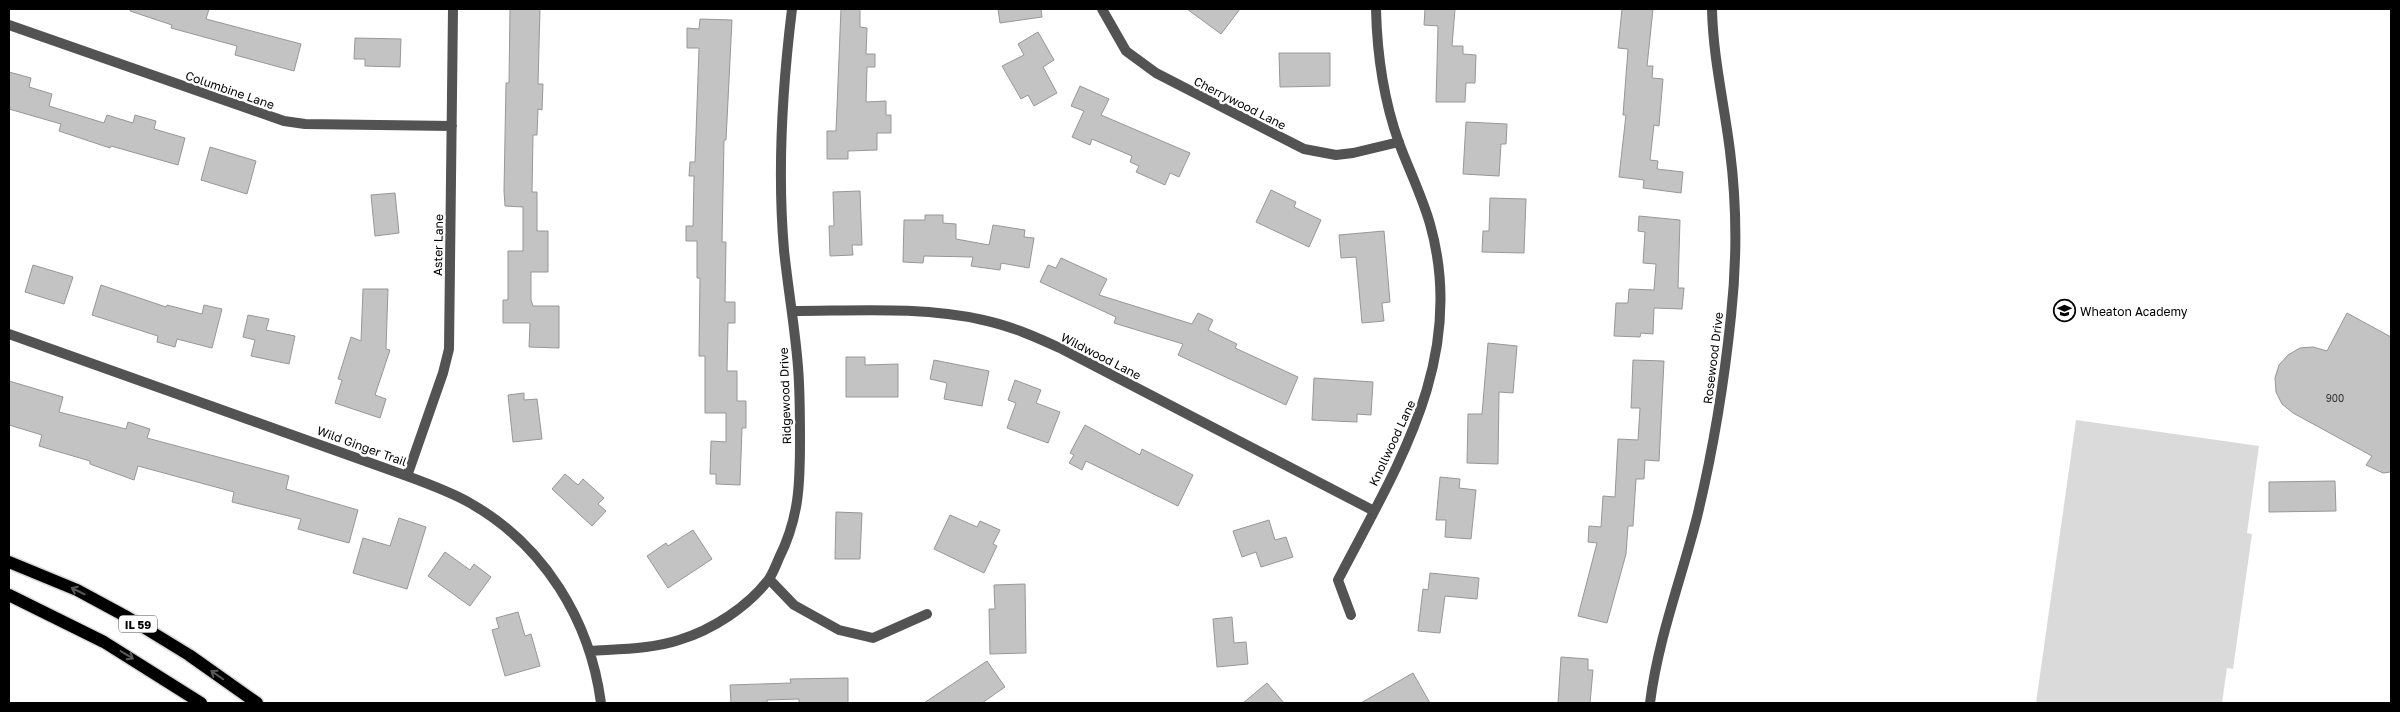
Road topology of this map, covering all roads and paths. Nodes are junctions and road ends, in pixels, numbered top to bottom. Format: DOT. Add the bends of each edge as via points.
graph roads {
  1 [pos="453,9"];
  2 [pos="792,9"];
  3 [pos="1102,9"];
  4 [pos="1376,9"];
  5 [pos="1712,9"];
  6 [pos="9,25"];
  7 [pos="452,126"];
  8 [pos="1399,142"];
  9 [pos="792,311"];
  10 [pos="9,334"];
  11 [pos="407,476"];
  12 [pos="1374,511"];
  13 [pos="9,562"];
  14 [pos="769,579"];
  15 [pos="9,595"];
  16 [pos="927,614"];
  17 [pos="1351,615"];
  18 [pos="590,651"];
  19 [pos="200,703"];
  20 [pos="257,703"];
  21 [pos="601,703"];
  22 [pos="1650,703"];
  1 -- 7 [label="street, Aster Lane"];
  2 -- 9 [label="street, Ridgewood Drive" via="783,79 779,167 784,253"];
  3 -- 8 [label="street, Cherrywood Lane" via="1126,50 1156,73 1304,150 1336,155"];
  4 -- 8 [label="street, Knollwood Lane" via="1380,61"];
  5 -- 22 [label="street, Rosewood Drive" via="1736,228 1732,314 1712,450 1659,649"];
  6 -- 7 [label="street, Columbine Lane" via="284,121"];
  7 -- 11 [label="street, Aster Lane" via="449,349 444,373"];
  8 -- 12 [label="street, Knollwood Lane" via="1431,226 1438,269 1438,342 1419,420"];
  9 -- 12 [label="street, Wildwood Lane" via="943,314 1017,330 1062,349"];
  9 -- 14 [label="street, Ridgewood Drive" via="800,408 799,497 789,538"];
  10 -- 11 [label="street, Wild Ginger Trail"];
  11 -- 18 [label="street, Wild Ginger Trail" via="471,503 526,544 570,604"];
  12 -- 17 [label="street, Knollwood Lane" via="1338,580"];
  20 -- 13 [label="main road, IL 59, one-way" via="127,617 77,590"];
  14 -- 16 [label="street" via="794,604 839,630 874,638"];
  14 -- 18 [label="street, Ridgewood Drive" via="747,601 696,634 657,645"];
  15 -- 19 [label="main road, IL 59, one-way" via="104,642"];
  18 -- 21 [label="street, Wild Ginger Trail"];
}
